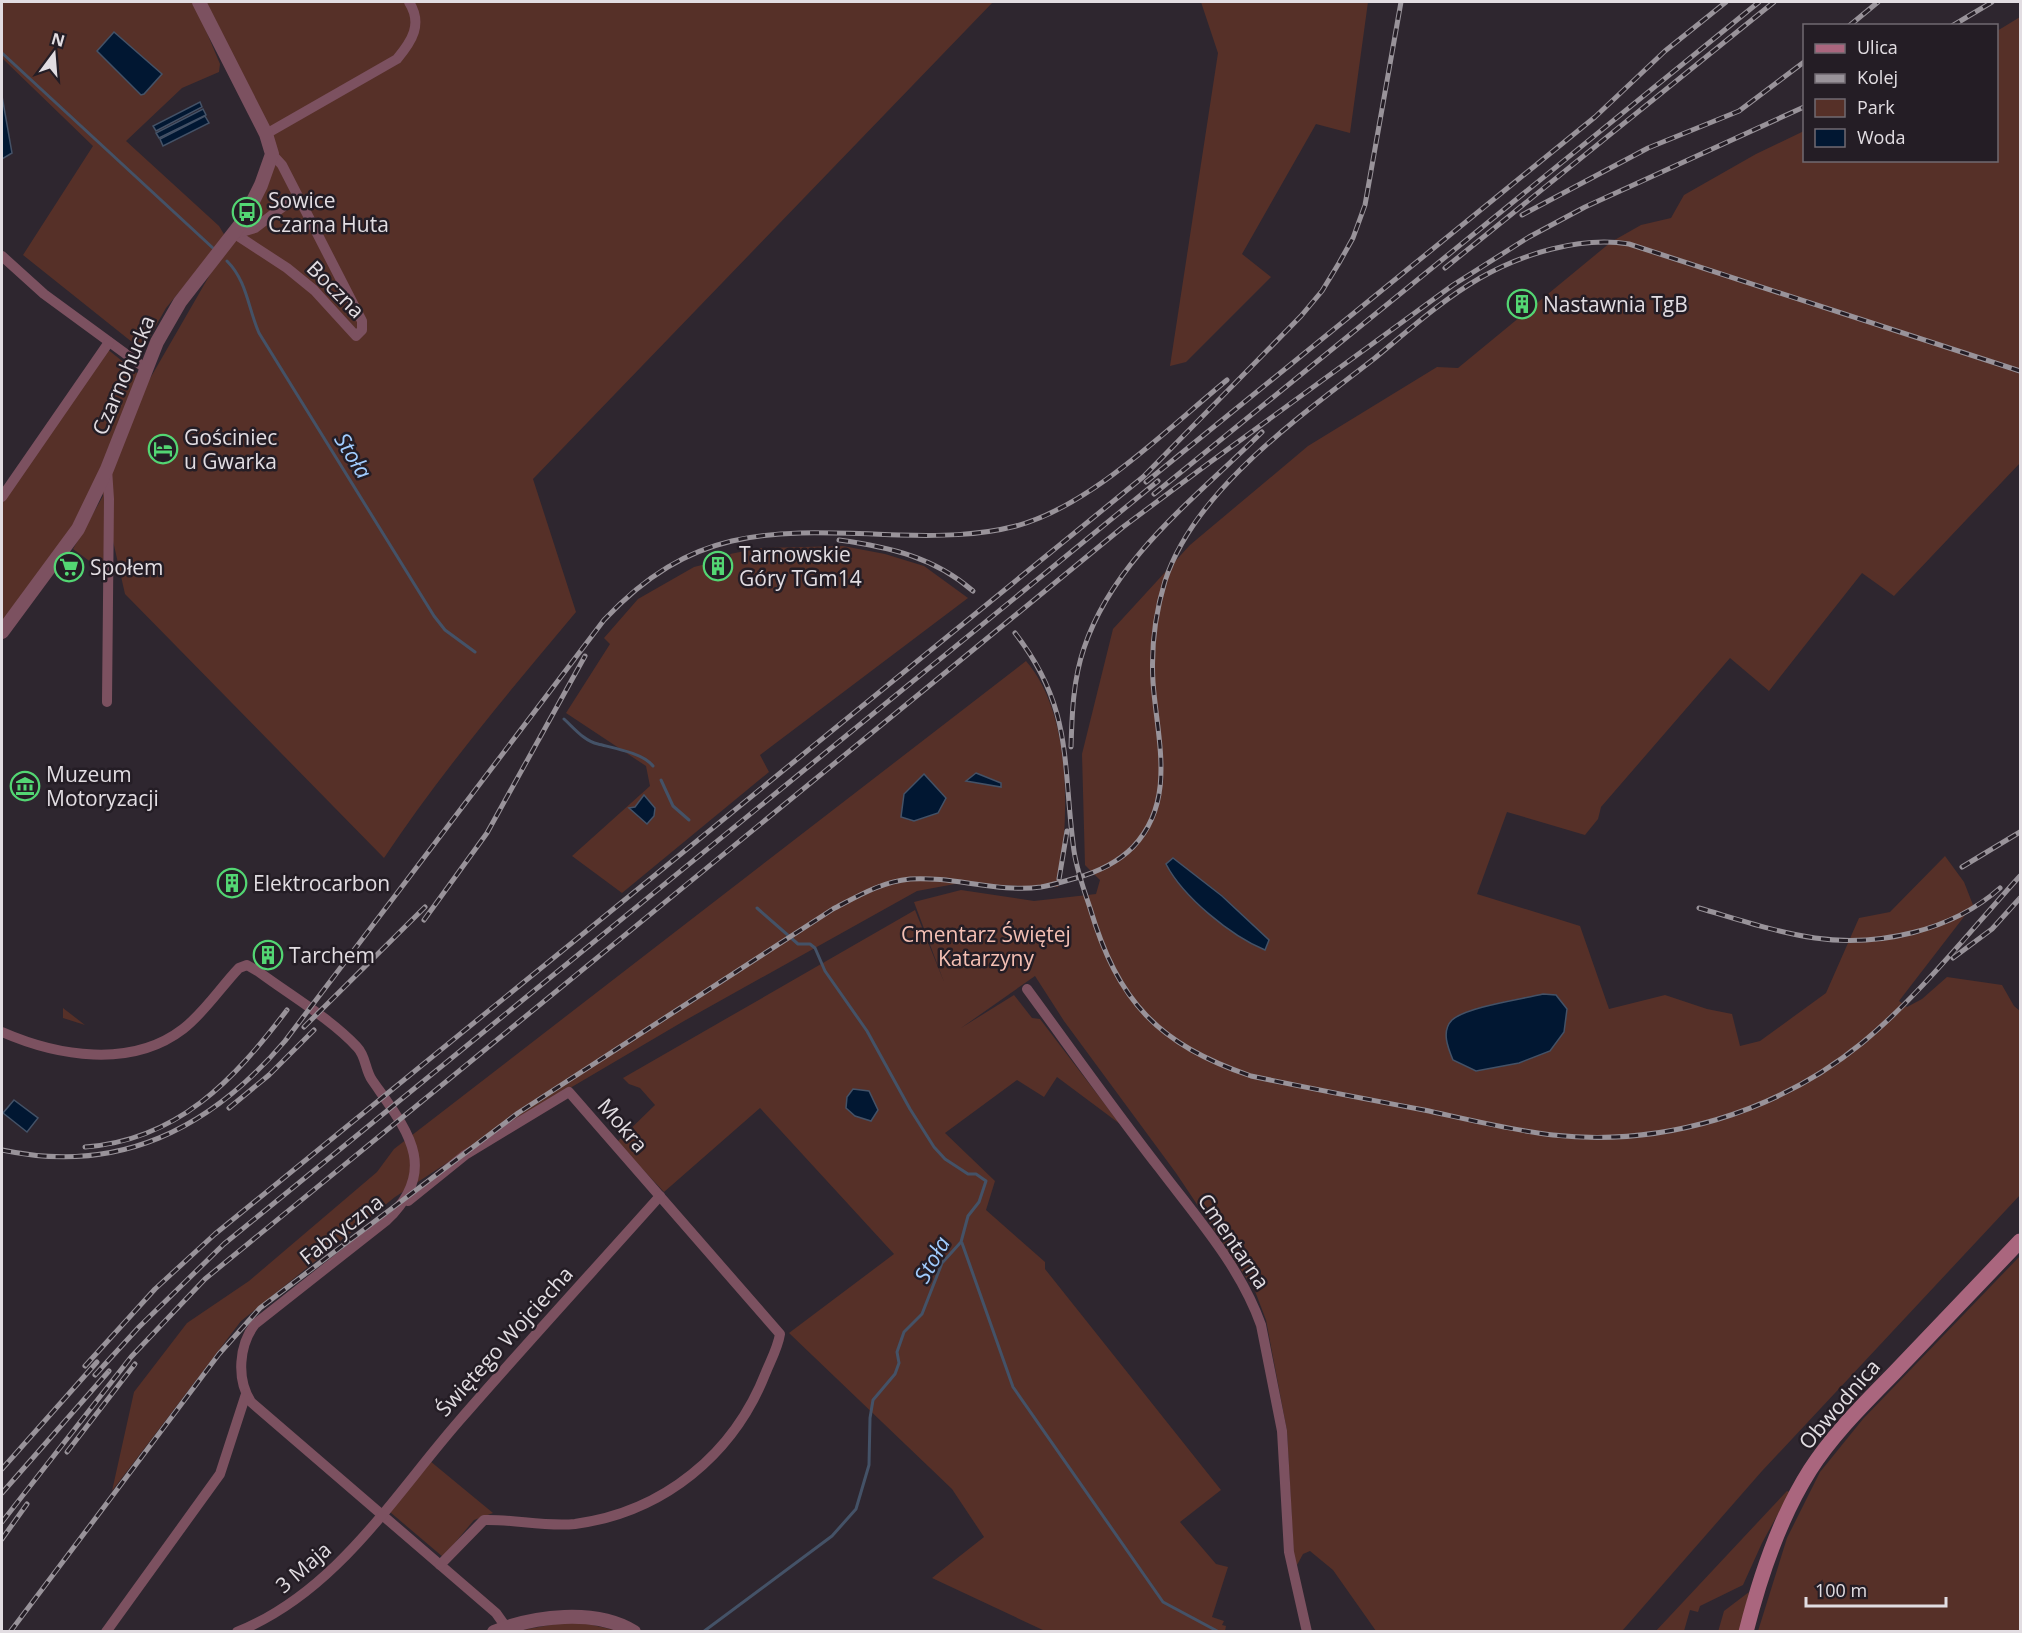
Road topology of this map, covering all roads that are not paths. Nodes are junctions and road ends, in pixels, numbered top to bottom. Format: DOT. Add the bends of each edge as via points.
graph roads {
  1 [pos="199,2"];
  2 [pos="409,2"];
  3 [pos="267,134"];
  4 [pos="272,153"];
  5 [pos="297,196"];
  6 [pos="235,234"];
  7 [pos="2,256"];
  8 [pos="109,342"];
  9 [pos="145,368"];
  10 [pos="107,469"];
  11 [pos="2,497"];
  12 [pos="2,632"];
  13 [pos="107,702"];
  14 [pos="1028,989"];
  15 [pos="2,1032"];
  16 [pos="660,1196"];
  17 [pos="403,1204"];
  18 [pos="2020,1241"];
  19 [pos="246,1394"];
  20 [pos="381,1515"];
  21 [pos="440,1565"];
  22 [pos="500,1629"];
  23 [pos="106,1632"];
  24 [pos="237,1632"];
  25 [pos="634,1632"];
  26 [pos="1306,1632"];
  27 [pos="1746,1632"];
  1 -- 3 [label="street"];
  2 -- 3 [label="street" via="417,18 416,28 411,42 397,59"];
  3 -- 4 [label="street"];
  4 -- 5 [label="street, Boczna"];
  4 -- 6 [label="street, Czarnohucka" via="261,185"];
  5 -- 6 [label="street" via="255,228"];
  5 -- 6 [label="street, Boczna" via="362,321 362,330 356,336 314,290"];
  6 -- 9 [label="street, Czarnohucka" via="180,302"];
  7 -- 8 [label="street" via="44,294"];
  8 -- 9 [label="street"];
  8 -- 11 [label="street"];
  9 -- 10 [label="street, Czarnohucka"];
  10 -- 12 [label="street, Czarnohucka" via="78,529"];
  10 -- 13 [label="street"];
  14 -- 26 [label="street, Cmentarna" via="1204,1225 1256,1309 1282,1431 1289,1552"];
  15 -- 17 [label="street, Fabryczna" via="33,1044 84,1054 111,1055 150,1047 184,1028 239,968 250,966 360,1049 364,1067 403,1122 412,1145 414,1172"];
  16 -- 17 [label="street, Mokra" via="569,1092 465,1155"];
  16 -- 20 [label="street, Świętego Wojciecha" via="464,1415"];
  16 -- 21 [label="street, Mokra" via="780,1334 753,1405 718,1452 653,1501 624,1513 574,1524 484,1520"];
  17 -- 19 [label="street, Fabryczna" via="255,1324 240,1351"];
  18 -- 27 [label="main road, Obwodnica" via="1819,1456 1777,1535"];
  19 -- 20 [label="street"];
  19 -- 23 [label="street" via="220,1474"];
  20 -- 21 [label="street"];
  20 -- 24 [label="street, 3 Maja" via="312,1588 270,1617"];
  21 -- 22 [label="street" via="496,1613"];
  22 -- 25 [label="street" via="531,1621 581,1618 609,1621"];
}
